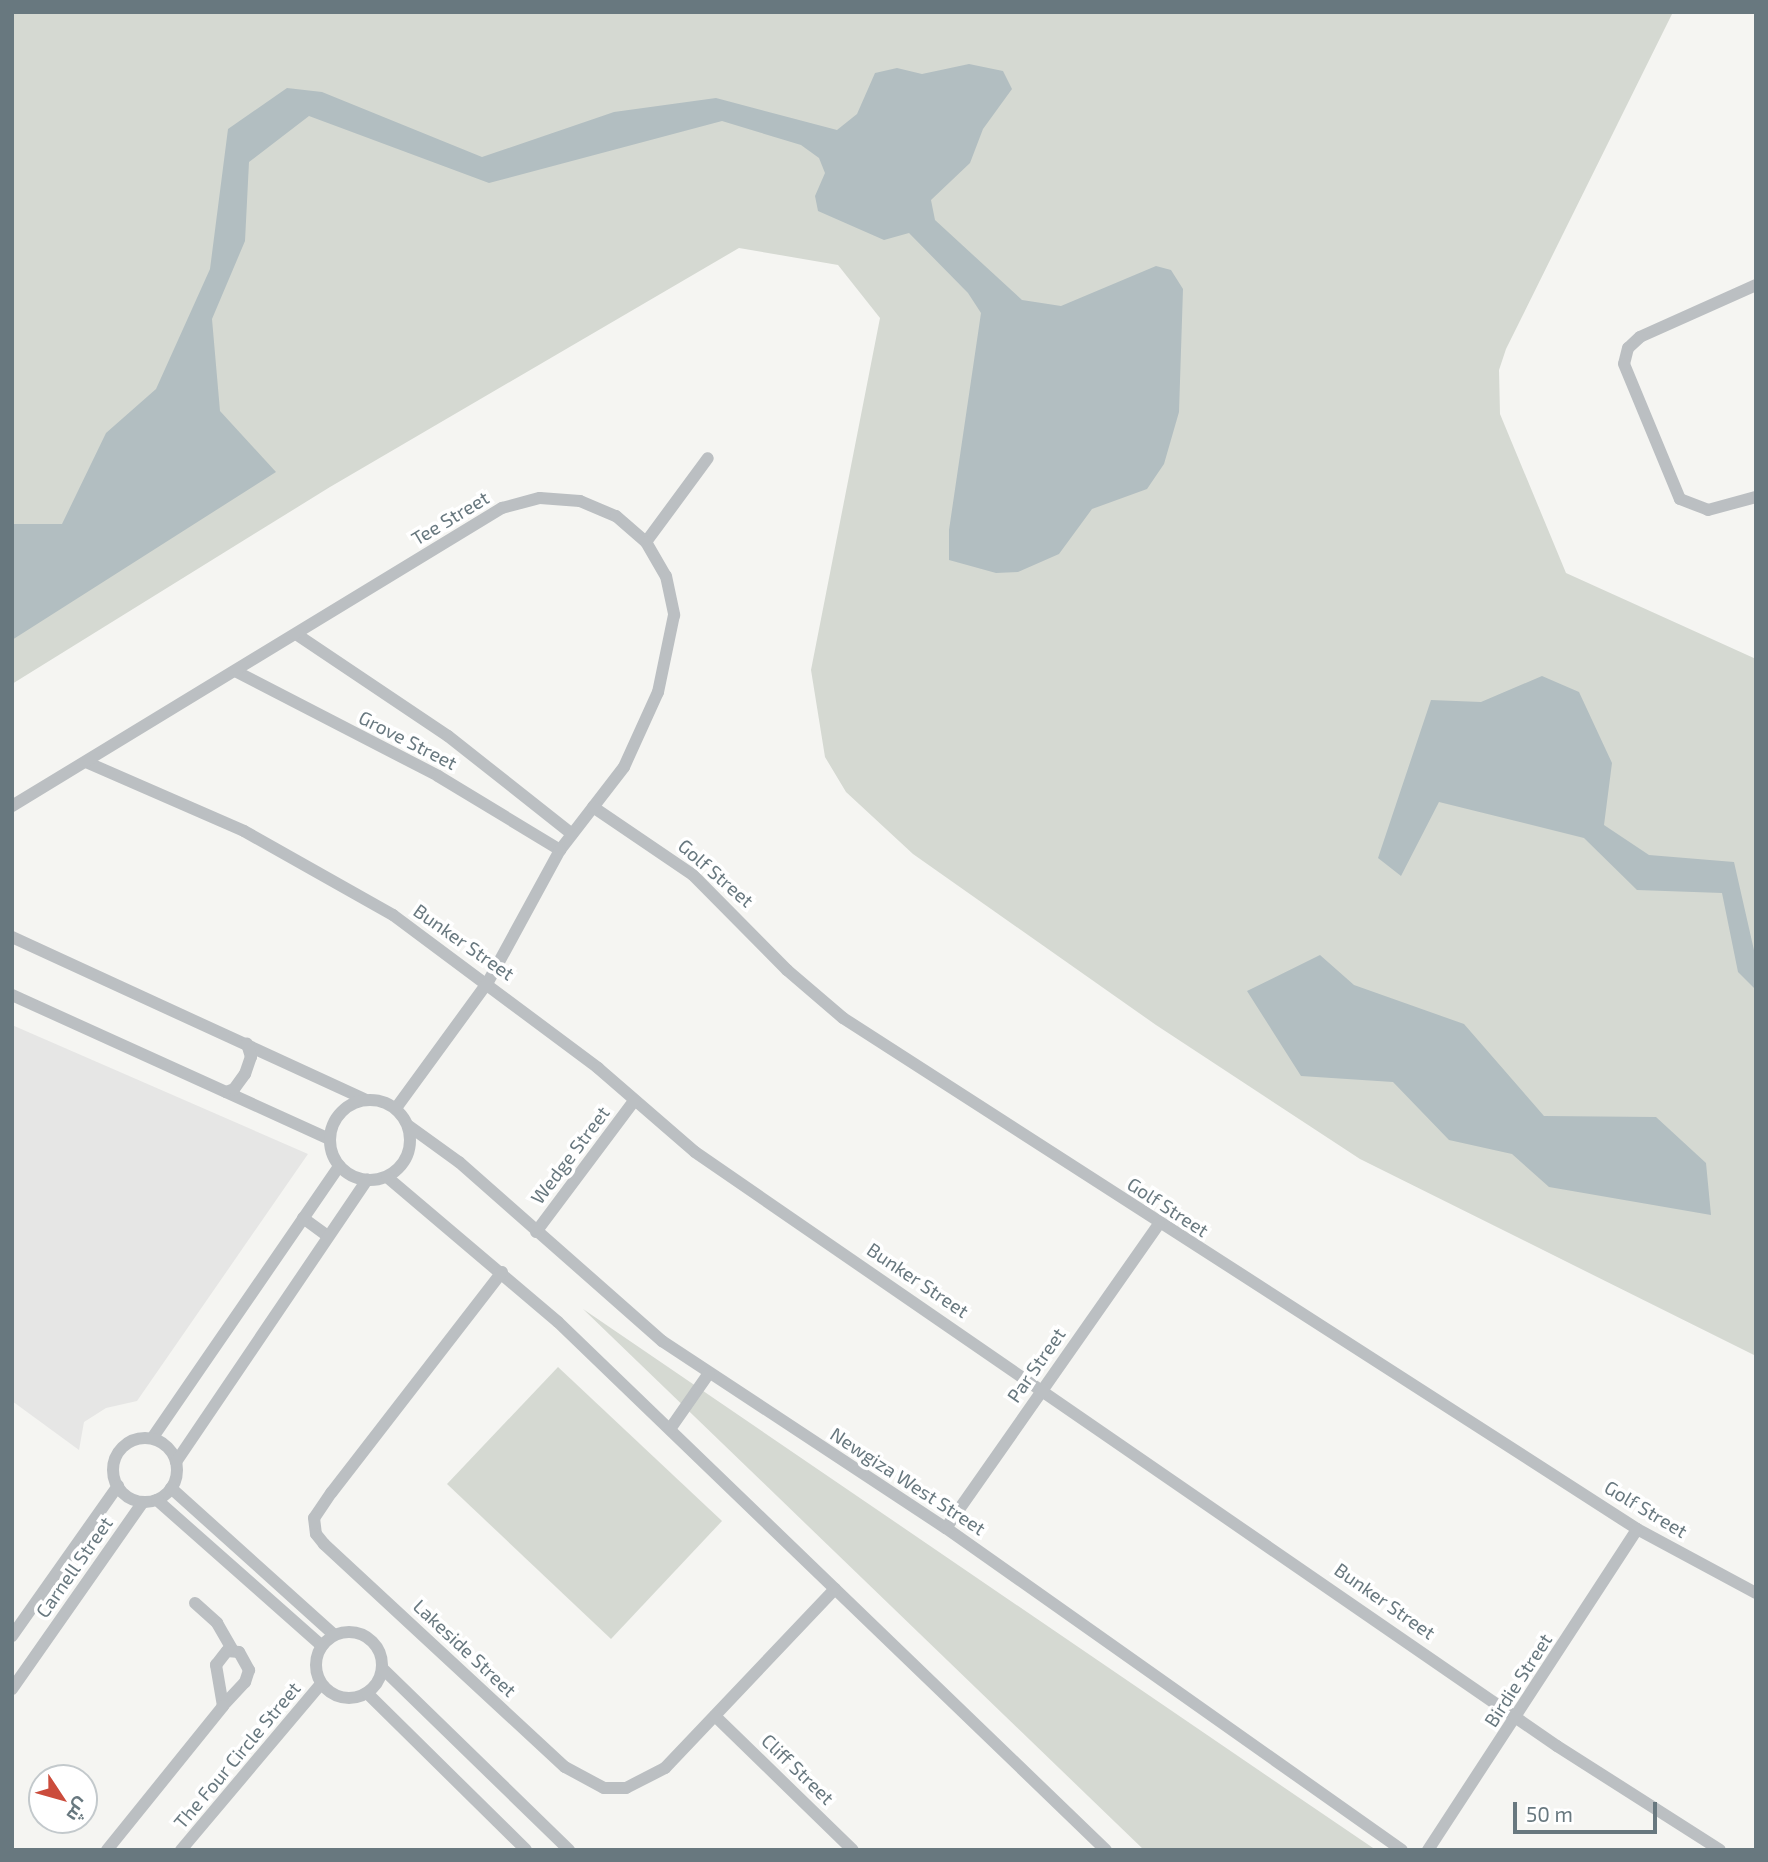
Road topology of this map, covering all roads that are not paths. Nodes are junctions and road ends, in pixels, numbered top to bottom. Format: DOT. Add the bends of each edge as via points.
graph roads {
  1 [pos="1756,285"];
  2 [pos="708,458"];
  3 [pos="1756,497"];
  4 [pos="646,542"];
  5 [pos="296,634"];
  6 [pos="235,671"];
  7 [pos="86,762"];
  8 [pos="12,806"];
  9 [pos="593,807"];
  10 [pos="572,834"];
  11 [pos="560,850"];
  12 [pos="12,937"];
  13 [pos="488,982"];
  14 [pos="12,995"];
  15 [pos="247,1044"];
  16 [pos="226,1092"];
  17 [pos="365,1099"];
  18 [pos="634,1101"];
  19 [pos="396,1108"];
  20 [pos="409,1126"];
  21 [pos="330,1139"];
  22 [pos="339,1166"];
  23 [pos="387,1177"];
  24 [pos="367,1181"];
  25 [pos="303,1218"];
  26 [pos="1159,1224"];
  27 [pos="536,1232"];
  28 [pos="326,1234"];
  29 [pos="502,1272"];
  30 [pos="709,1373"];
  31 [pos="1043,1389"];
  32 [pos="670,1429"];
  33 [pos="153,1437"];
  34 [pos="176,1462"];
  35 [pos="118,1486"];
  36 [pos="172,1488"];
  37 [pos="157,1500"];
  38 [pos="143,1502"];
  39 [pos="946,1528"];
  40 [pos="1637,1529"];
  41 [pos="835,1589"];
  42 [pos="1756,1593"];
  43 [pos="195,1603"];
  44 [pos="334,1635"];
  45 [pos="12,1636"];
  46 [pos="322,1646"];
  47 [pos="233,1651"];
  48 [pos="382,1668"];
  49 [pos="321,1684"];
  50 [pos="12,1689"];
  51 [pos="367,1693"];
  52 [pos="223,1706"];
  53 [pos="715,1716"];
  54 [pos="1518,1716"];
  55 [pos="107,1850"];
  56 [pos="181,1850"];
  57 [pos="526,1850"];
  58 [pos="569,1850"];
  59 [pos="853,1850"];
  60 [pos="1106,1850"];
  61 [pos="1402,1850"];
  62 [pos="1428,1850"];
  63 [pos="1720,1850"];
  1 -- 3 [label="street" via="1640,337 1628,348 1624,364 1680,499 1708,510"];
  2 -- 4 [label="street"];
  4 -- 5 [label="street, Tee Street" via="617,516 580,501 540,498 502,508"];
  4 -- 9 [label="street, Tee Street" via="666,576 674,615 668,655 644,728 624,766"];
  5 -- 6 [label="street, Tee Street"];
  5 -- 10 [label="street, Grove Street" via="449,736"];
  6 -- 7 [label="street, Tee Street"];
  6 -- 11 [label="street, Grove Street" via="439,776"];
  7 -- 8 [label="street, Tee Street"];
  7 -- 13 [label="street, Bunker Street" via="233,826 320,871"];
  9 -- 10 [label="street, Tee Street"];
  9 -- 26 [label="street, Golf Street" via="692,875 787,970 843,1018"];
  10 -- 11 [label="street, Tee Street"];
  11 -- 13 [label="street, Tee Street"];
  12 -- 15 [label="street"];
  13 -- 18 [label="street, Bunker Street"];
  13 -- 19 [label="street, Tee Street"];
  14 -- 16 [label="street"];
  15 -- 16 [label="street" via="251,1057 245,1074"];
  15 -- 17 [label="street"];
  16 -- 21 [label="street"];
  17 -- 19 [label="street"];
  17 -- 21 [label="street" via="336,1117"];
  18 -- 27 [label="street, Wedge Street"];
  18 -- 31 [label="street, Bunker Street" via="695,1152"];
  19 -- 20 [label="street"];
  20 -- 23 [label="street" via="410,1150 397,1171"];
  20 -- 27 [label="street, Newgiza West Street" via="459,1162"];
  21 -- 22 [label="street"];
  22 -- 24 [label="street"];
  22 -- 25 [label="street"];
  23 -- 24 [label="street"];
  23 -- 29 [label="street"];
  24 -- 28 [label="street"];
  25 -- 28 [label="street"];
  25 -- 33 [label="street"];
  26 -- 31 [label="street, Par Street"];
  26 -- 40 [label="street, Golf Street"];
  27 -- 30 [label="street, Newgiza West Street" via="662,1341"];
  28 -- 34 [label="street"];
  29 -- 32 [label="street"];
  29 -- 53 [label="street, Lakeside Street" via="331,1493 314,1518 316,1534 583,1781 604,1788 647,1781"];
  30 -- 32 [label="street"];
  30 -- 39 [label="street, Newgiza West Street"];
  31 -- 39 [label="street, Par Street"];
  31 -- 54 [label="street, Bunker Street"];
  32 -- 41 [label="street"];
  33 -- 34 [label="street" via="167,1446"];
  33 -- 35 [label="street" via="134,1439 115,1457 112,1470"];
  34 -- 36 [label="street"];
  35 -- 38 [label="street" via="128,1498"];
  35 -- 45 [label="street, Carnell Street"];
  36 -- 37 [label="street"];
  36 -- 44 [label="street"];
  37 -- 38 [label="street"];
  37 -- 46 [label="street"];
  38 -- 50 [label="street, Carnell Street"];
  39 -- 61 [label="street, Newgiza West Street"];
  40 -- 42 [label="street, Golf Street"];
  40 -- 54 [label="street, Birdie Street"];
  41 -- 53 [label="street, Lakeside Street"];
  41 -- 60 [label="street"];
  43 -- 47 [label="street" via="217,1623"];
  44 -- 46 [label="street"];
  44 -- 48 [label="street" via="352,1632 369,1638 380,1652"];
  46 -- 49 [label="street" via="316,1665"];
  47 -- 52 [label="street" via="222,1654 216,1665"];
  47 -- 52 [label="street" via="246,1659 248,1676"];
  48 -- 51 [label="street"];
  48 -- 58 [label="street"];
  49 -- 51 [label="street" via="333,1695"];
  49 -- 56 [label="street, The Four Circle Street"];
  51 -- 57 [label="street"];
  52 -- 55 [label="street"];
  53 -- 59 [label="street, Cliff Street"];
  54 -- 62 [label="street, Birdie Street"];
  54 -- 63 [label="street, Bunker Street" via="1651,1809"];
}
